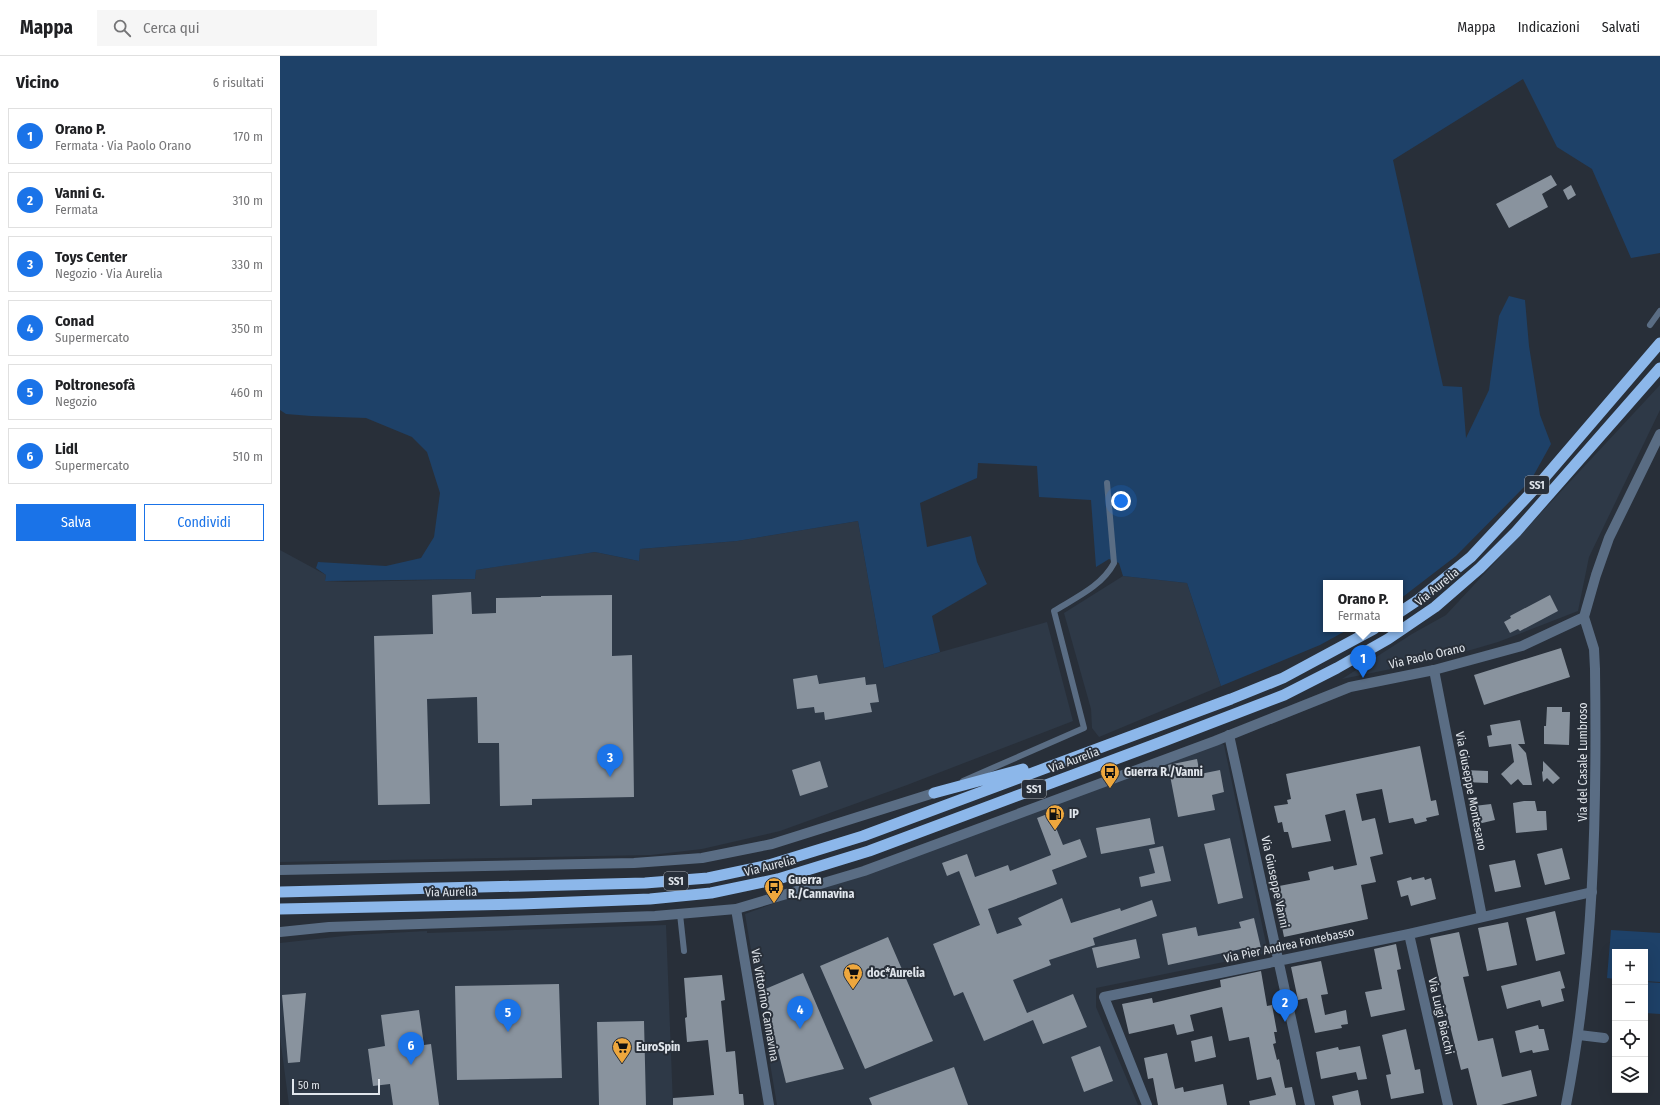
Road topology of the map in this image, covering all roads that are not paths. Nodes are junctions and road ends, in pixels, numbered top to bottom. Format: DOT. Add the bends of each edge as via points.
graph roads {
  1 [pos="1660,311"];
  2 [pos="1650,325"];
  3 [pos="1660,335"];
  4 [pos="1660,344"];
  5 [pos="1640,366"];
  6 [pos="1660,368"];
  7 [pos="1660,434"];
  8 [pos="1107,483"];
  9 [pos="1403,610"];
  10 [pos="1584,617"];
  11 [pos="1403,629"];
  12 [pos="1368,632"];
  13 [pos="1398,632"];
  14 [pos="1434,670"];
  15 [pos="1229,735"];
  16 [pos="1053,765"];
  17 [pos="934,793"];
  18 [pos="280,870"];
  19 [pos="280,892"];
  20 [pos="1592,892"];
  21 [pos="280,909"];
  22 [pos="736,909"];
  23 [pos="680,914"];
  24 [pos="1482,917"];
  25 [pos="280,932"];
  26 [pos="1409,934"];
  27 [pos="684,951"];
  28 [pos="1278,960"];
  29 [pos="1579,1035"];
  30 [pos="1604,1038"];
  31 [pos="769,1105"];
  32 [pos="1147,1105"];
  33 [pos="1310,1105"];
  34 [pos="1448,1105"];
  35 [pos="1566,1105"];
  1 -- 2 [label="lane"];
  3 -- 5 [label="highway"];
  4 -- 5 [label="highway, Via Aurelia / SS1"];
  5 -- 9 [label="highway, Via Aurelia / SS1" via="1540,483 1471,557"];
  6 -- 11 [label="highway, Via Aurelia / SS1" via="1516,532 1480,568 1434,607"];
  7 -- 10 [label="street" via="1604,549"];
  8 -- 17 [label="lane" via="1114,564 1101,581 1054,611 1084,728"];
  10 -- 14 [label="street, Via Paolo Orano" via="1522,646"];
  10 -- 20 [label="street, Via del Casale Lumbroso" via="1594,649 1595,669 1596,824"];
  12 -- 16 [label="highway, Via Aurelia / SS1" via="1283,678"];
  13 -- 21 [label="highway, Via Aurelia / SS1" via="1337,668 1277,698 869,851 771,880 711,893 650,899"];
  14 -- 15 [label="street, Via Paolo Orano" via="1350,687"];
  14 -- 24 [label="street, Via Giuseppe Montesano"];
  15 -- 22 [label="street" via="864,871"];
  15 -- 28 [label="street, Via Giuseppe Vanni"];
  16 -- 17 [label="highway" via="1022,770"];
  16 -- 19 [label="highway, Via Aurelia / SS1" via="863,836 769,865 708,878 645,883"];
  17 -- 18 [label="street, Via Aurelia" via="772,844 702,858 648,863"];
  20 -- 24 [label="street, Via Pier Andrea Fontebasso"];
  20 -- 29 [label="street, Via del Casale Lumbroso"];
  22 -- 23 [label="street"];
  22 -- 31 [label="street, Via Vittorino Cannavina"];
  23 -- 25 [label="street" via="329,926"];
  23 -- 27 [label="lane"];
  24 -- 26 [label="street, Via Pier Andrea Fontebasso"];
  26 -- 28 [label="street, Via Pier Andrea Fontebasso"];
  26 -- 34 [label="street, Via Luigi Biacchi"];
  28 -- 32 [label="street, Via Pier Andrea Fontebasso" via="1104,997"];
  28 -- 33 [label="street, Via Giuseppe Vanni"];
  29 -- 30 [label="street"];
  29 -- 35 [label="street, Via del Casale Lumbroso"];
}
